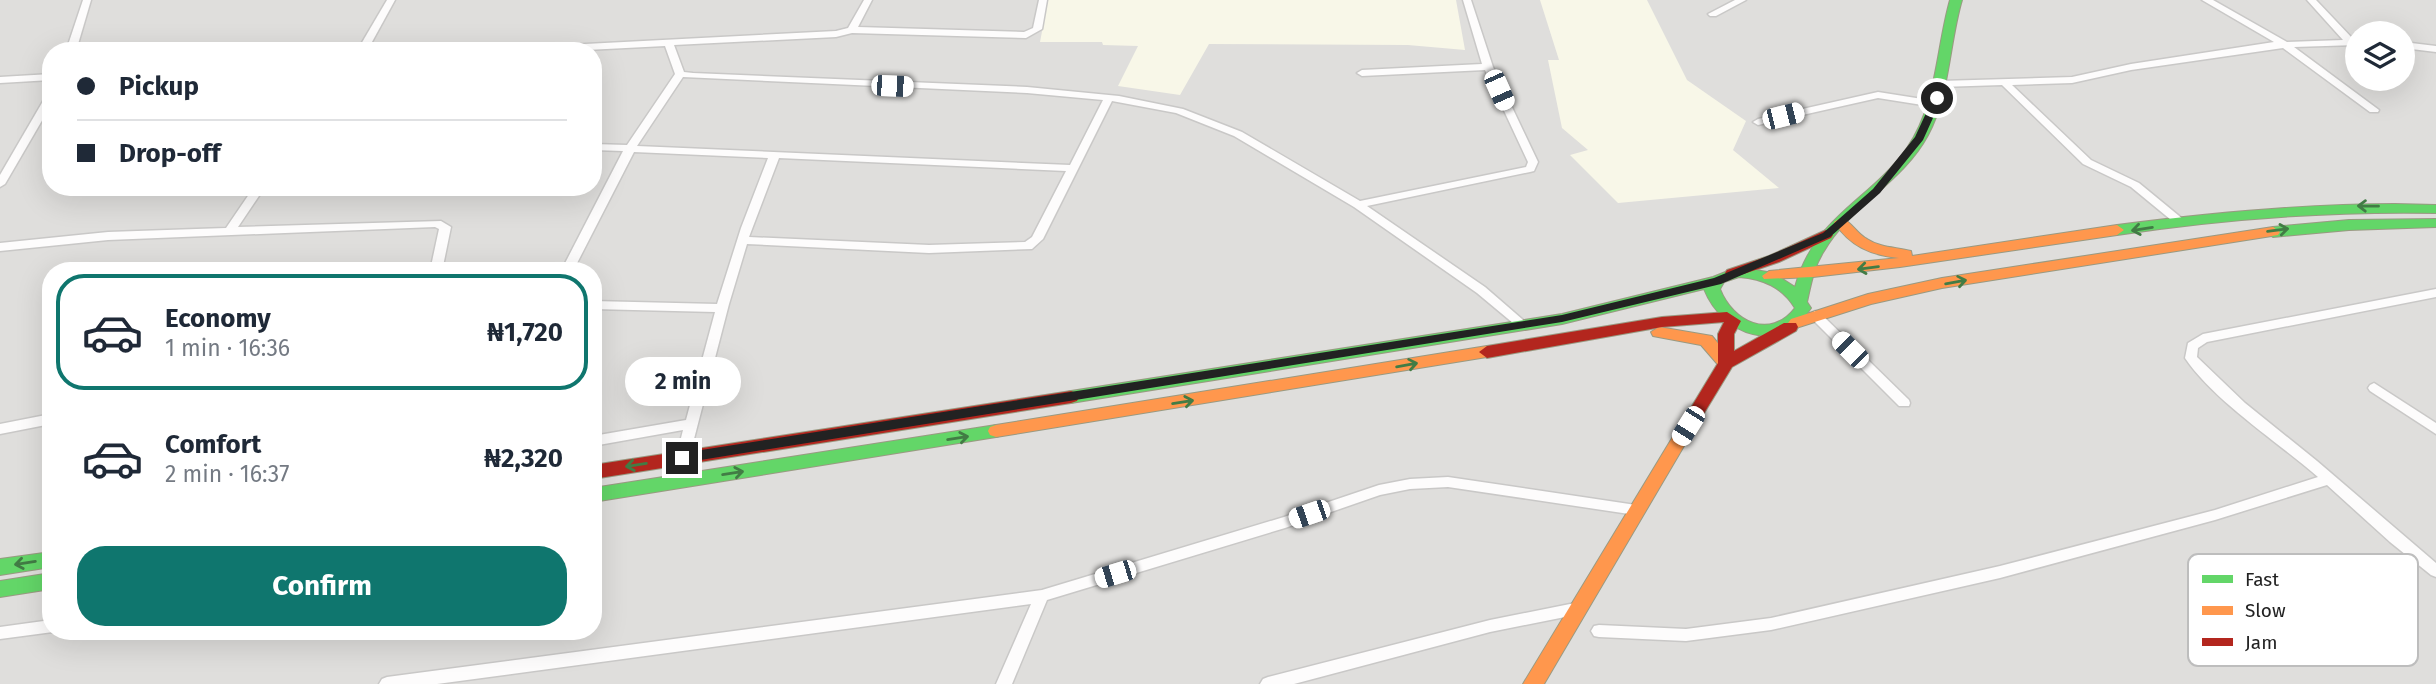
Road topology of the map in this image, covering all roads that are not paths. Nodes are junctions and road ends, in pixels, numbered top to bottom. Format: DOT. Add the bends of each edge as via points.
graph roads {
  1 [pos="87,0"];
  2 [pos="391,0"];
  3 [pos="868,0"];
  4 [pos="1043,0"];
  5 [pos="1467,0"];
  6 [pos="1742,0"];
  7 [pos="1956,0"];
  8 [pos="2206,0"];
  9 [pos="2311,0"];
  10 [pos="1713,14"];
  11 [pos="852,30"];
  12 [pos="2345,33"];
  13 [pos="74,42"];
  14 [pos="367,42"];
  15 [pos="2345,42"];
  16 [pos="668,43"];
  17 [pos="2284,44"];
  18 [pos="602,46"];
  19 [pos="2415,46"];
  20 [pos="2436,49"];
  21 [pos="1488,66"];
  22 [pos="1362,73"];
  23 [pos="680,74"];
  24 [pos="42,78"];
  25 [pos="0,80"];
  26 [pos="2005,83"];
  27 [pos="1940,84"];
  28 [pos="1109,98"];
  29 [pos="1935,104"];
  30 [pos="42,110"];
  31 [pos="2374,110"];
  32 [pos="1758,121"];
  33 [pos="602,147"];
  34 [pos="631,147"];
  35 [pos="775,154"];
  36 [pos="6,165"];
  37 [pos="1073,168"];
  38 [pos="0,184"];
  39 [pos="254,196"];
  40 [pos="1358,205"];
  41 [pos="2436,209"];
  42 [pos="2224,216"];
  43 [pos="1841,222"];
  44 [pos="2180,222"];
  45 [pos="2436,223"];
  46 [pos="229,232"];
  47 [pos="1826,235"];
  48 [pos="2246,235"];
  49 [pos="744,240"];
  50 [pos="0,247"];
  51 [pos="1957,257"];
  52 [pos="438,262"];
  53 [pos="572,262"];
  54 [pos="1805,275"];
  55 [pos="1769,276"];
  56 [pos="1725,277"];
  57 [pos="2433,297"];
  58 [pos="1799,302"];
  59 [pos="602,305"];
  60 [pos="722,308"];
  61 [pos="1815,315"];
  62 [pos="1730,319"];
  63 [pos="1522,325"];
  64 [pos="1793,325"];
  65 [pos="1629,329"];
  66 [pos="1726,363"];
  67 [pos="2374,388"];
  68 [pos="1904,403"];
  69 [pos="42,421"];
  70 [pos="691,424"];
  71 [pos="0,429"];
  72 [pos="2436,429"];
  73 [pos="602,439"];
  74 [pos="682,458"];
  75 [pos="602,471"];
  76 [pos="2329,479"];
  77 [pos="602,494"];
  78 [pos="1636,510"];
  79 [pos="2414,554"];
  80 [pos="2418,557"];
  81 [pos="42,560"];
  82 [pos="0,567"];
  83 [pos="2436,571"];
  84 [pos="42,582"];
  85 [pos="0,589"];
  86 [pos="1042,596"];
  87 [pos="1575,609"];
  88 [pos="42,627"];
  89 [pos="1599,631"];
  90 [pos="0,633"];
  91 [pos="387,684"];
  92 [pos="1004,684"];
  93 [pos="1268,684"];
  94 [pos="1533,684"];
  1 -- 13 [label="street"];
  2 -- 14 [label="street"];
  3 -- 11 [label="street"];
  4 -- 11 [label="street" via="1037,29 1026,35"];
  5 -- 21 [label="street"];
  6 -- 10 [label="street"];
  7 -- 27 [label="main road" via="1941,55"];
  8 -- 17 [label="street"];
  9 -- 12 [label="street"];
  11 -- 16 [label="street"];
  15 -- 17 [label="street"];
  16 -- 18 [label="street"];
  16 -- 23 [label="street"];
  17 -- 26 [label="street" via="2072,80"];
  17 -- 31 [label="street"];
  19 -- 20 [label="street"];
  21 -- 22 [label="street"];
  21 -- 40 [label="street" via="1533,162 1530,169"];
  23 -- 28 [label="street"];
  23 -- 34 [label="street"];
  24 -- 25 [label="street"];
  26 -- 27 [label="street"];
  26 -- 44 [label="street" via="2087,162 2135,185"];
  27 -- 29 [label="main road"];
  28 -- 37 [label="street"];
  28 -- 40 [label="street" via="1207,121 1285,160"];
  29 -- 32 [label="street" via="1878,95"];
  29 -- 43 [label="main road" via="1920,138 1876,191"];
  30 -- 36 [label="street"];
  33 -- 34 [label="street"];
  34 -- 35 [label="street"];
  34 -- 53 [label="street"];
  35 -- 37 [label="street"];
  35 -- 49 [label="street"];
  36 -- 38 [label="street"];
  37 -- 49 [label="street" via="1037,239 1028,246 929,248"];
  39 -- 46 [label="street"];
  40 -- 63 [label="street"];
  41 -- 42 [label="main road, one-way" via="2324,206"];
  42 -- 44 [label="main road"];
  42 -- 48 [label="main road"];
  43 -- 47 [label="main road"];
  43 -- 51 [label="main road" via="1858,245 1872,250"];
  44 -- 51 [label="main road, one-way"];
  48 -- 45 [label="main road, one-way" via="2337,223"];
  46 -- 50 [label="street" via="107,236"];
  46 -- 52 [label="street" via="437,223 444,227"];
  47 -- 54 [label="main road"];
  47 -- 56 [label="main road"];
  61 -- 48 [label="main road, one-way" via="1949,283"];
  49 -- 60 [label="street"];
  51 -- 54 [label="main road, one-way"];
  54 -- 55 [label="main road"];
  54 -- 58 [label="main road"];
  55 -- 56 [label="main road"];
  55 -- 58 [label="main road" via="1788,286"];
  56 -- 62 [label="main road" via="1712,295"];
  56 -- 63 [label="main road" via="1616,307"];
  57 -- 76 [label="street" via="2203,338 2192,346 2191,358 2209,379"];
  58 -- 64 [label="main road" via="1803,308"];
  59 -- 60 [label="street"];
  60 -- 70 [label="street"];
  61 -- 64 [label="main road"];
  61 -- 68 [label="street"];
  62 -- 64 [label="main road" via="1758,329"];
  62 -- 65 [label="main road" via="1662,322"];
  62 -- 66 [label="main road"];
  63 -- 74 [label="main road"];
  64 -- 66 [label="main road"];
  65 -- 66 [label="main road" via="1706,340"];
  77 -- 65 [label="main road, one-way"];
  66 -- 78 [label="main road"];
  67 -- 72 [label="street"];
  69 -- 71 [label="street"];
  70 -- 73 [label="street"];
  70 -- 74 [label="street"];
  74 -- 75 [label="main road, one-way"];
  76 -- 79 [label="street"];
  76 -- 89 [label="street" via="2215,515 2000,572 1771,624 1686,635"];
  78 -- 86 [label="street" via="1448,482 1410,484"];
  78 -- 87 [label="main road"];
  80 -- 83 [label="street"];
  81 -- 82 [label="main road, one-way"];
  84 -- 85 [label="main road"];
  86 -- 91 [label="street"];
  86 -- 92 [label="street"];
  87 -- 93 [label="street" via="1465,632"];
  87 -- 94 [label="main road"];
  88 -- 90 [label="street"];
}
